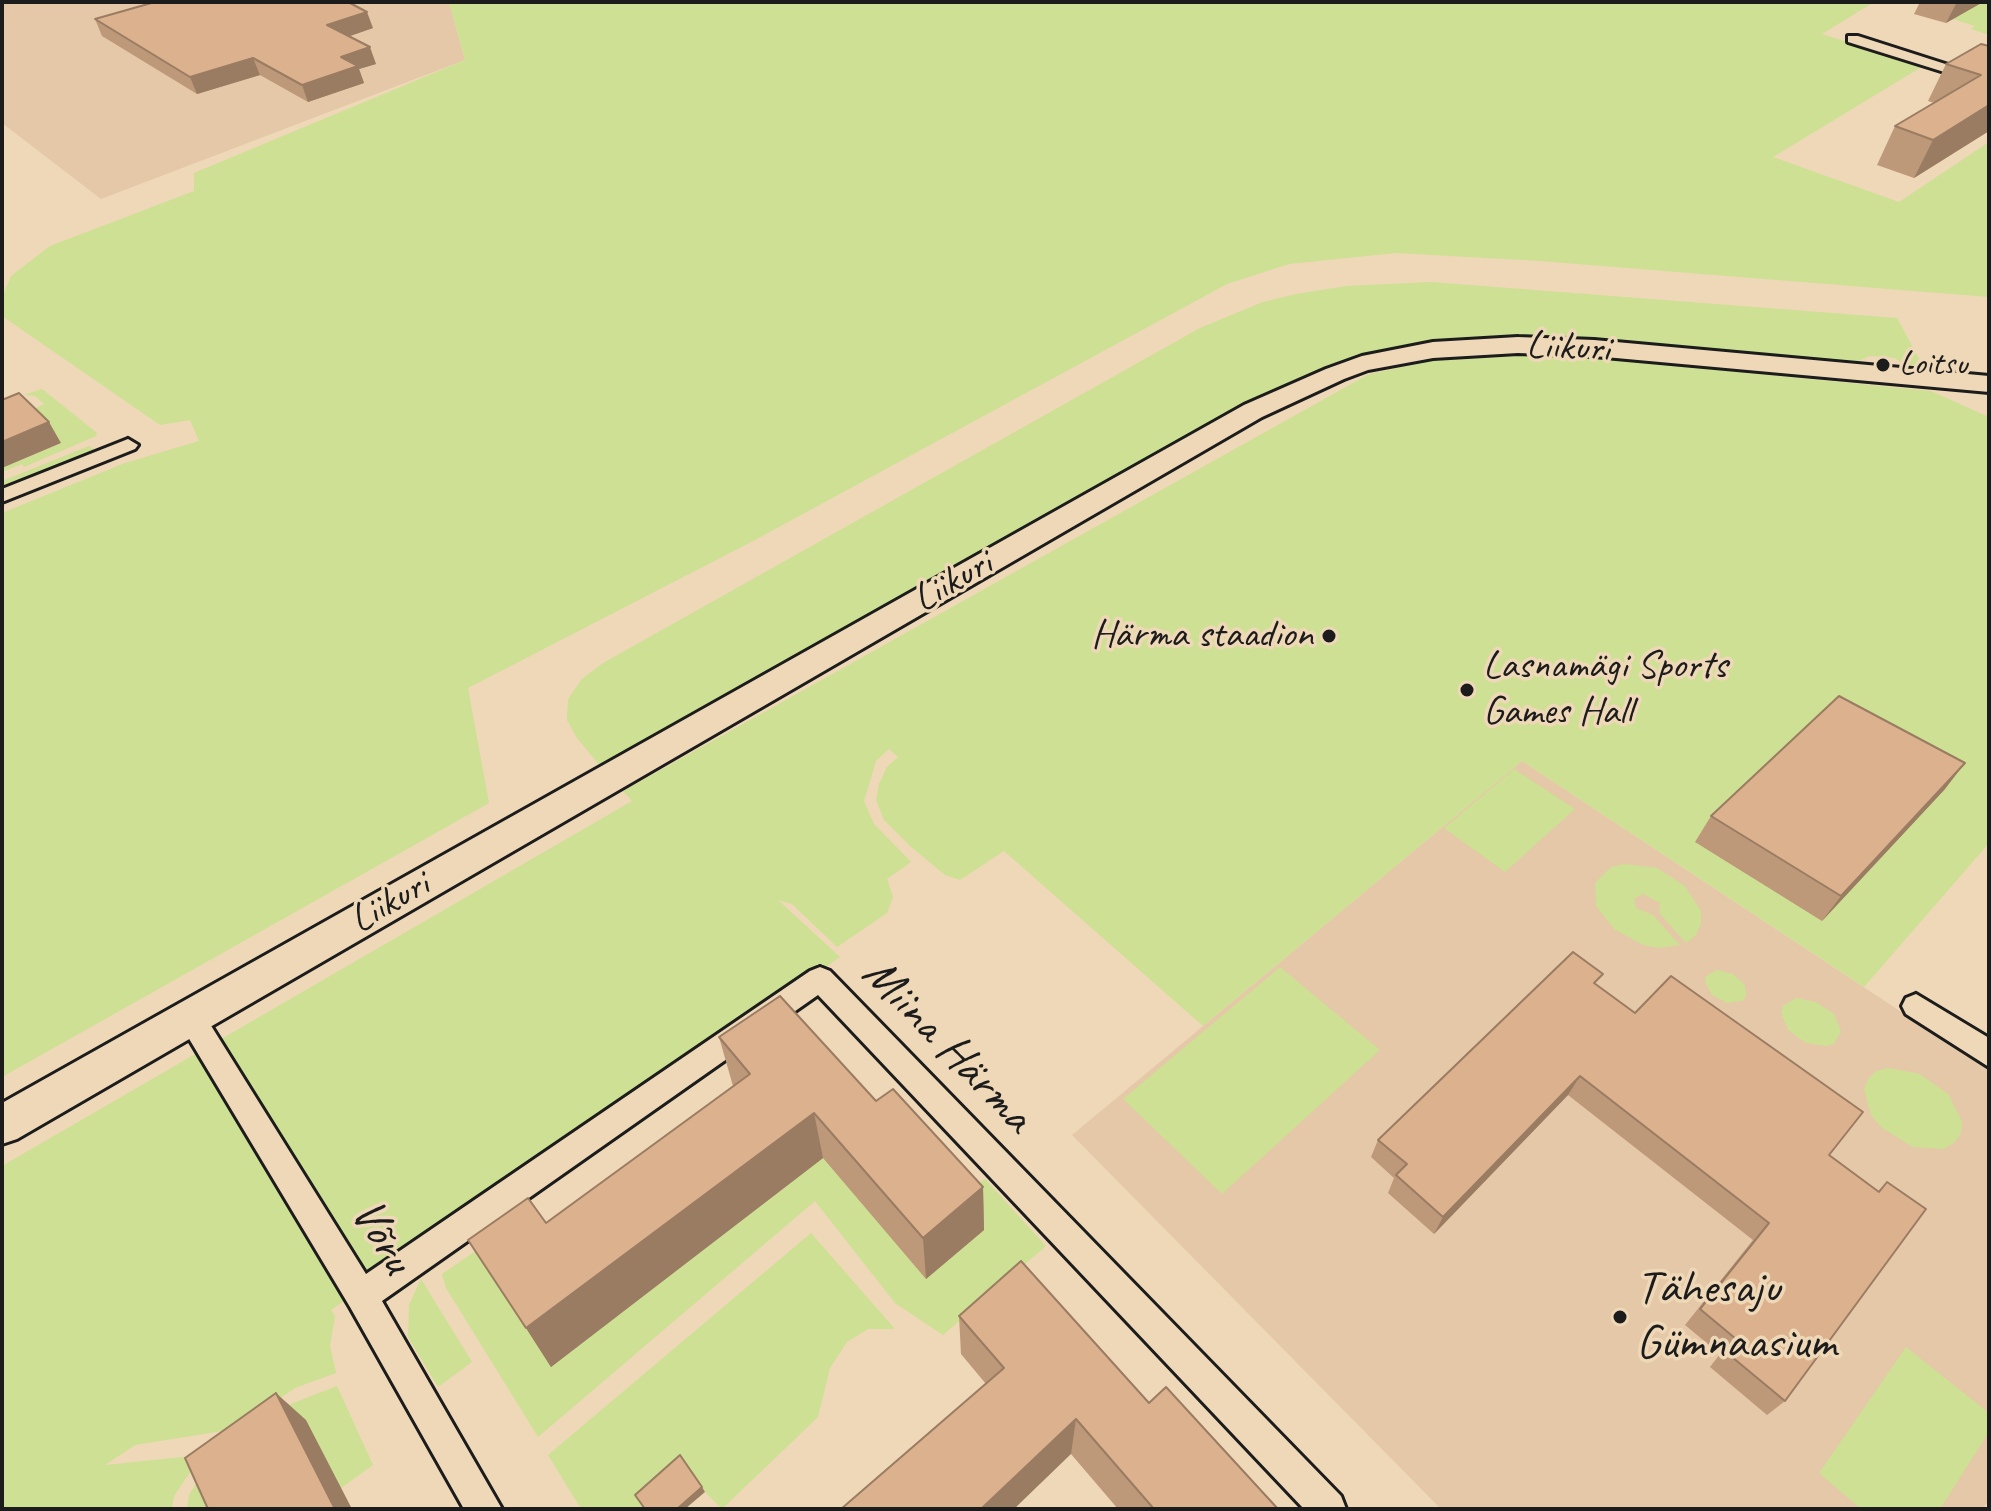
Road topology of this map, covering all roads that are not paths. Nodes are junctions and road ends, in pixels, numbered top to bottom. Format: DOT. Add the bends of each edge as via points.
graph roads {
  1 [pos="1853,39"];
  2 [pos="1989,82"];
  3 [pos="1989,384"];
  4 [pos="128,445"];
  5 [pos="2,496"];
  6 [pos="1916,1006"];
  7 [pos="190,1017"];
  8 [pos="1989,1054"];
  9 [pos="2,1125"];
  10 [pos="361,1296"];
  11 [pos="484,1509"];
  12 [pos="1328,1509"];
  1 -- 2 [label="street"];
  3 -- 7 [label="street, Liikuri" via="1518,345 1433,350 1362,364 1253,411"];
  4 -- 5 [label="street"];
  6 -- 8 [label="street"];
  7 -- 9 [label="street, Liikuri"];
  7 -- 10 [label="street, Võru"];
  10 -- 11 [label="street, Võru"];
  10 -- 12 [label="street, Miina Härma" via="820,979"];
}
